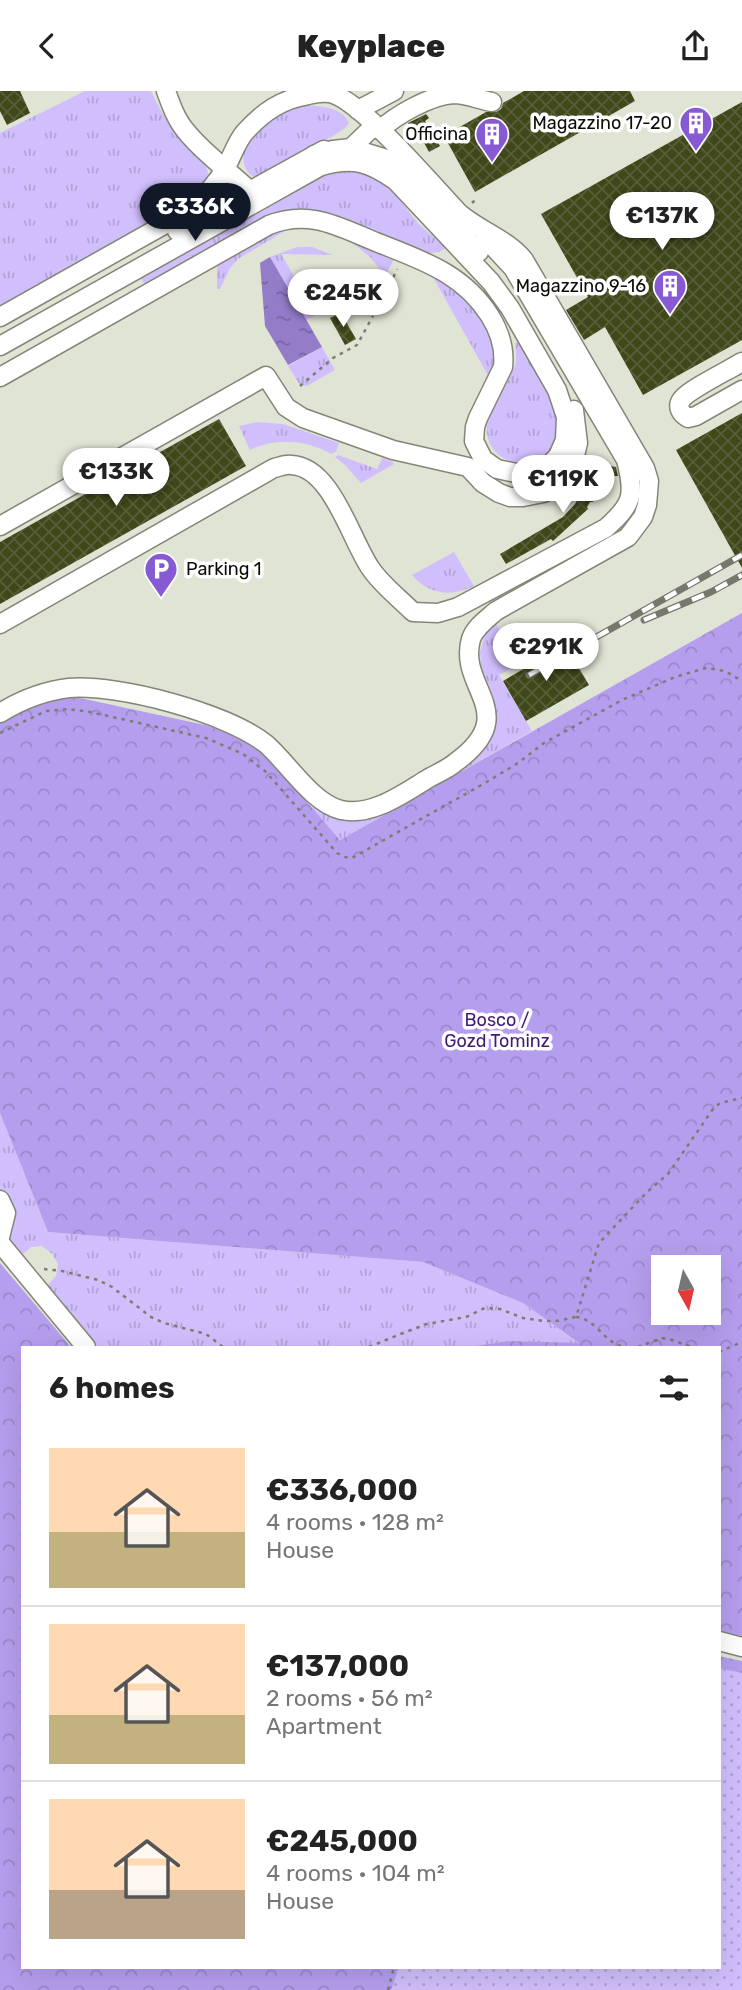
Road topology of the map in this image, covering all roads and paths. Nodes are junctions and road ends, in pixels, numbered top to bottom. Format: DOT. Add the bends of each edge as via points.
graph roads {
  1 [pos="166,91"];
  2 [pos="394,91"];
  3 [pos="492,102"];
  4 [pos="358,110"];
  5 [pos="377,128"];
  6 [pos="351,148"];
  7 [pos="317,160"];
  8 [pos="226,169"];
  9 [pos="249,190"];
  10 [pos="471,223"];
  11 [pos="398,268"];
  12 [pos="390,285"];
  13 [pos="373,316"];
  14 [pos="0,317"];
  15 [pos="0,331"];
  16 [pos="0,345"];
  17 [pos="742,362"];
  18 [pos="0,377"];
  19 [pos="300,386"];
  20 [pos="742,390"];
  21 [pos="0,526"];
  22 [pos="0,624"];
  23 [pos="742,681"];
  24 [pos="0,713"];
  25 [pos="0,733"];
  26 [pos="742,1098"];
  27 [pos="0,1200"];
  28 [pos="0,1237"];
  29 [pos="0,1243"];
  30 [pos="25,1273"];
  31 [pos="576,1317"];
  32 [pos="742,1342"];
  33 [pos="85,1346"];
  34 [pos="222,1346"];
  35 [pos="371,1346"];
  36 [pos="621,1346"];
  37 [pos="641,1346"];
  38 [pos="689,1346"];
  39 [pos="721,1351"];
  40 [pos="721,1642"];
  41 [pos="742,1647"];
  42 [pos="393,1969"];
  43 [pos="388,1990"];
  1 -- 8 [label="street" via="185,131"];
  2 -- 4 [label="street"];
  3 -- 5 [label="street" via="454,95 434,99"];
  4 -- 5 [label="street"];
  4 -- 8 [label="street" via="329,93 292,97 269,109 243,134"];
  5 -- 6 [label="street"];
  5 -- 7 [label="street"];
  5 -- 10 [label="street"];
  6 -- 7 [label="street" via="333,150"];
  6 -- 21 [label="street" via="387,159 402,171 500,274 516,297 565,387 576,417 578,443 559,485 523,497 499,493 468,467 393,450 303,418 286,407 266,376"];
  7 -- 9 [label="street"];
  7 -- 16 [label="street"];
  7 -- 18 [label="street" via="351,160 381,170 491,282 563,403 565,440 544,470 522,474 497,469 483,459 474,441 478,418 503,359 498,331 475,296 444,271 311,218 269,225"];
  8 -- 9 [label="street"];
  8 -- 14 [label="street" via="201,201 185,213"];
  9 -- 15 [label="street"];
  10 -- 22 [label="street" via="513,268 626,460 632,483 630,498 622,514 606,528 458,607 438,613 413,612 373,572 320,478 290,465 275,468"];
  10 -- 24 [label="street" via="516,250 524,260 649,481 643,517 628,537 496,611 472,637 472,670 487,716 479,743 454,764 376,807 341,810 310,790 263,742 220,719 172,703 118,691 70,688 39,694"];
  11 -- 12 [label="path"];
  13 -- 19 [label="path" via="357,345"];
  17 -- 20 [label="street" via="682,399 680,412 688,418 696,416"];
  23 -- 25 [label="path" via="706,668 622,700 352,858 337,853 252,761 219,742 68,709 46,711"];
  26 -- 31 [label="path" via="713,1109 668,1174 600,1243"];
  27 -- 28 [label="street" via="6,1213"];
  29 -- 30 [label="street"];
  30 -- 33 [label="street"];
  30 -- 34 [label="path" via="42,1269 98,1280 151,1317 206,1334"];
  31 -- 35 [label="path" via="544,1321 485,1307"];
  31 -- 36 [label="path"];
  32 -- 39 [label="path"];
  37 -- 38 [label="path" via="662,1338"];
  40 -- 41 [label="street"];
  42 -- 43 [label="path"];
}
